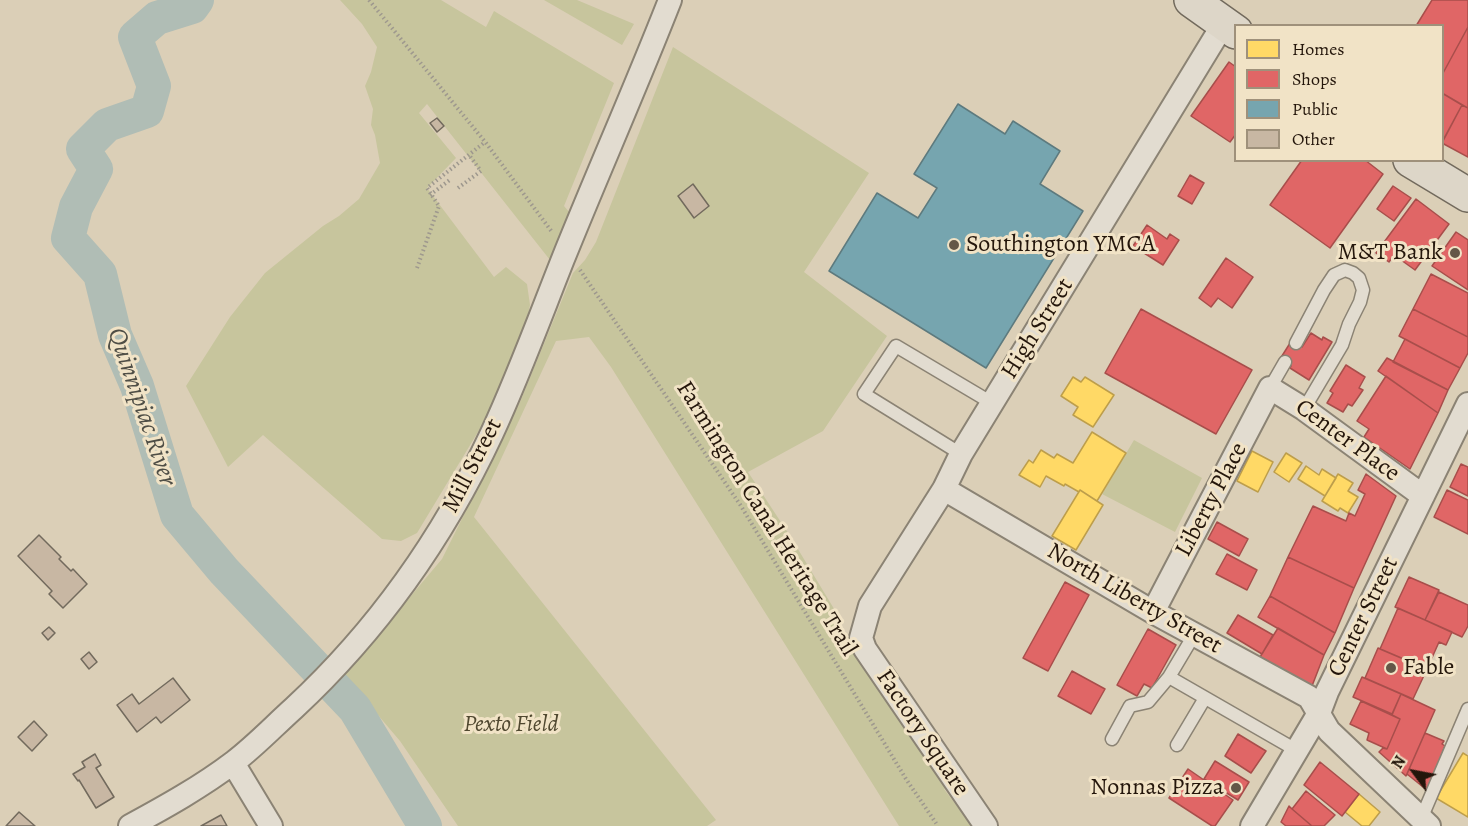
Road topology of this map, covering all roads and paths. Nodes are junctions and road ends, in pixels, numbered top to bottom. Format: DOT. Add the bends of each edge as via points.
graph roads {
  1 [pos="369,0"];
  2 [pos="670,0"];
  3 [pos="1194,1"];
  4 [pos="1230,28"];
  5 [pos="484,142"];
  6 [pos="469,155"];
  7 [pos="1413,162"];
  8 [pos="450,178"];
  9 [pos="458,188"];
  10 [pos="430,195"];
  11 [pos="1468,195"];
  12 [pos="557,239"];
  13 [pos="577,266"];
  14 [pos="417,268"];
  15 [pos="1296,343"];
  16 [pos="1285,362"];
  17 [pos="1270,388"];
  18 [pos="992,403"];
  19 [pos="1468,404"];
  20 [pos="1304,408"];
  21 [pos="961,454"];
  22 [pos="944,489"];
  23 [pos="1423,496"];
  24 [pos="1153,612"];
  25 [pos="1194,635"];
  26 [pos="861,638"];
  27 [pos="1169,677"];
  28 [pos="1205,698"];
  29 [pos="1468,709"];
  30 [pos="1319,713"];
  31 [pos="1112,739"];
  32 [pos="1177,745"];
  33 [pos="1296,750"];
  34 [pos="233,763"];
  35 [pos="1425,822"];
  36 [pos="130,826"];
  37 [pos="271,826"];
  38 [pos="938,826"];
  39 [pos="986,826"];
  40 [pos="1252,826"];
  1 -- 5 [label="path"];
  2 -- 34 [label="street, Mill Street" via="492,432 452,510 410,578 335,669"];
  3 -- 4 [label="highway"];
  4 -- 18 [label="street, High Street"];
  5 -- 6 [label="path"];
  5 -- 12 [label="path"];
  6 -- 9 [label="path" via="481,171"];
  6 -- 10 [label="path" via="427,188"];
  7 -- 11 [label="highway"];
  8 -- 10 [label="path"];
  10 -- 14 [label="path" via="439,206"];
  13 -- 38 [label="path, Farmington Canal Heritage Trail" via="741,506"];
  15 -- 20 [label="lane" via="1334,275 1345,270 1359,278 1363,290 1360,302 1342,345"];
  16 -- 17 [label="lane"];
  17 -- 20 [label="street, Center Place"];
  17 -- 24 [label="street, Liberty Place"];
  18 -- 21 [label="street, High Street"];
  18 -- 21 [label="lane" via="896,346 864,394"];
  19 -- 23 [label="street, Center Street"];
  20 -- 23 [label="street, Center Place"];
  21 -- 22 [label="street, High Street"];
  22 -- 24 [label="street, North Liberty Street"];
  22 -- 26 [label="street, High Street" via="870,606"];
  23 -- 30 [label="street, Center Street"];
  24 -- 25 [label="street, North Liberty Street"];
  25 -- 27 [label="lane"];
  25 -- 30 [label="street, North Liberty Street" via="1309,697"];
  26 -- 39 [label="street, Factory Square" via="875,666"];
  27 -- 28 [label="lane"];
  27 -- 31 [label="lane" via="1148,702 1130,706"];
  28 -- 32 [label="lane"];
  28 -- 33 [label="lane"];
  29 -- 35 [label="lane"];
  30 -- 33 [label="street, Center Street"];
  30 -- 35 [label="street, North Liberty Street" via="1329,731"];
  33 -- 40 [label="street, Center Street"];
  34 -- 36 [label="street, Mill Street"];
  34 -- 37 [label="street"];
}
